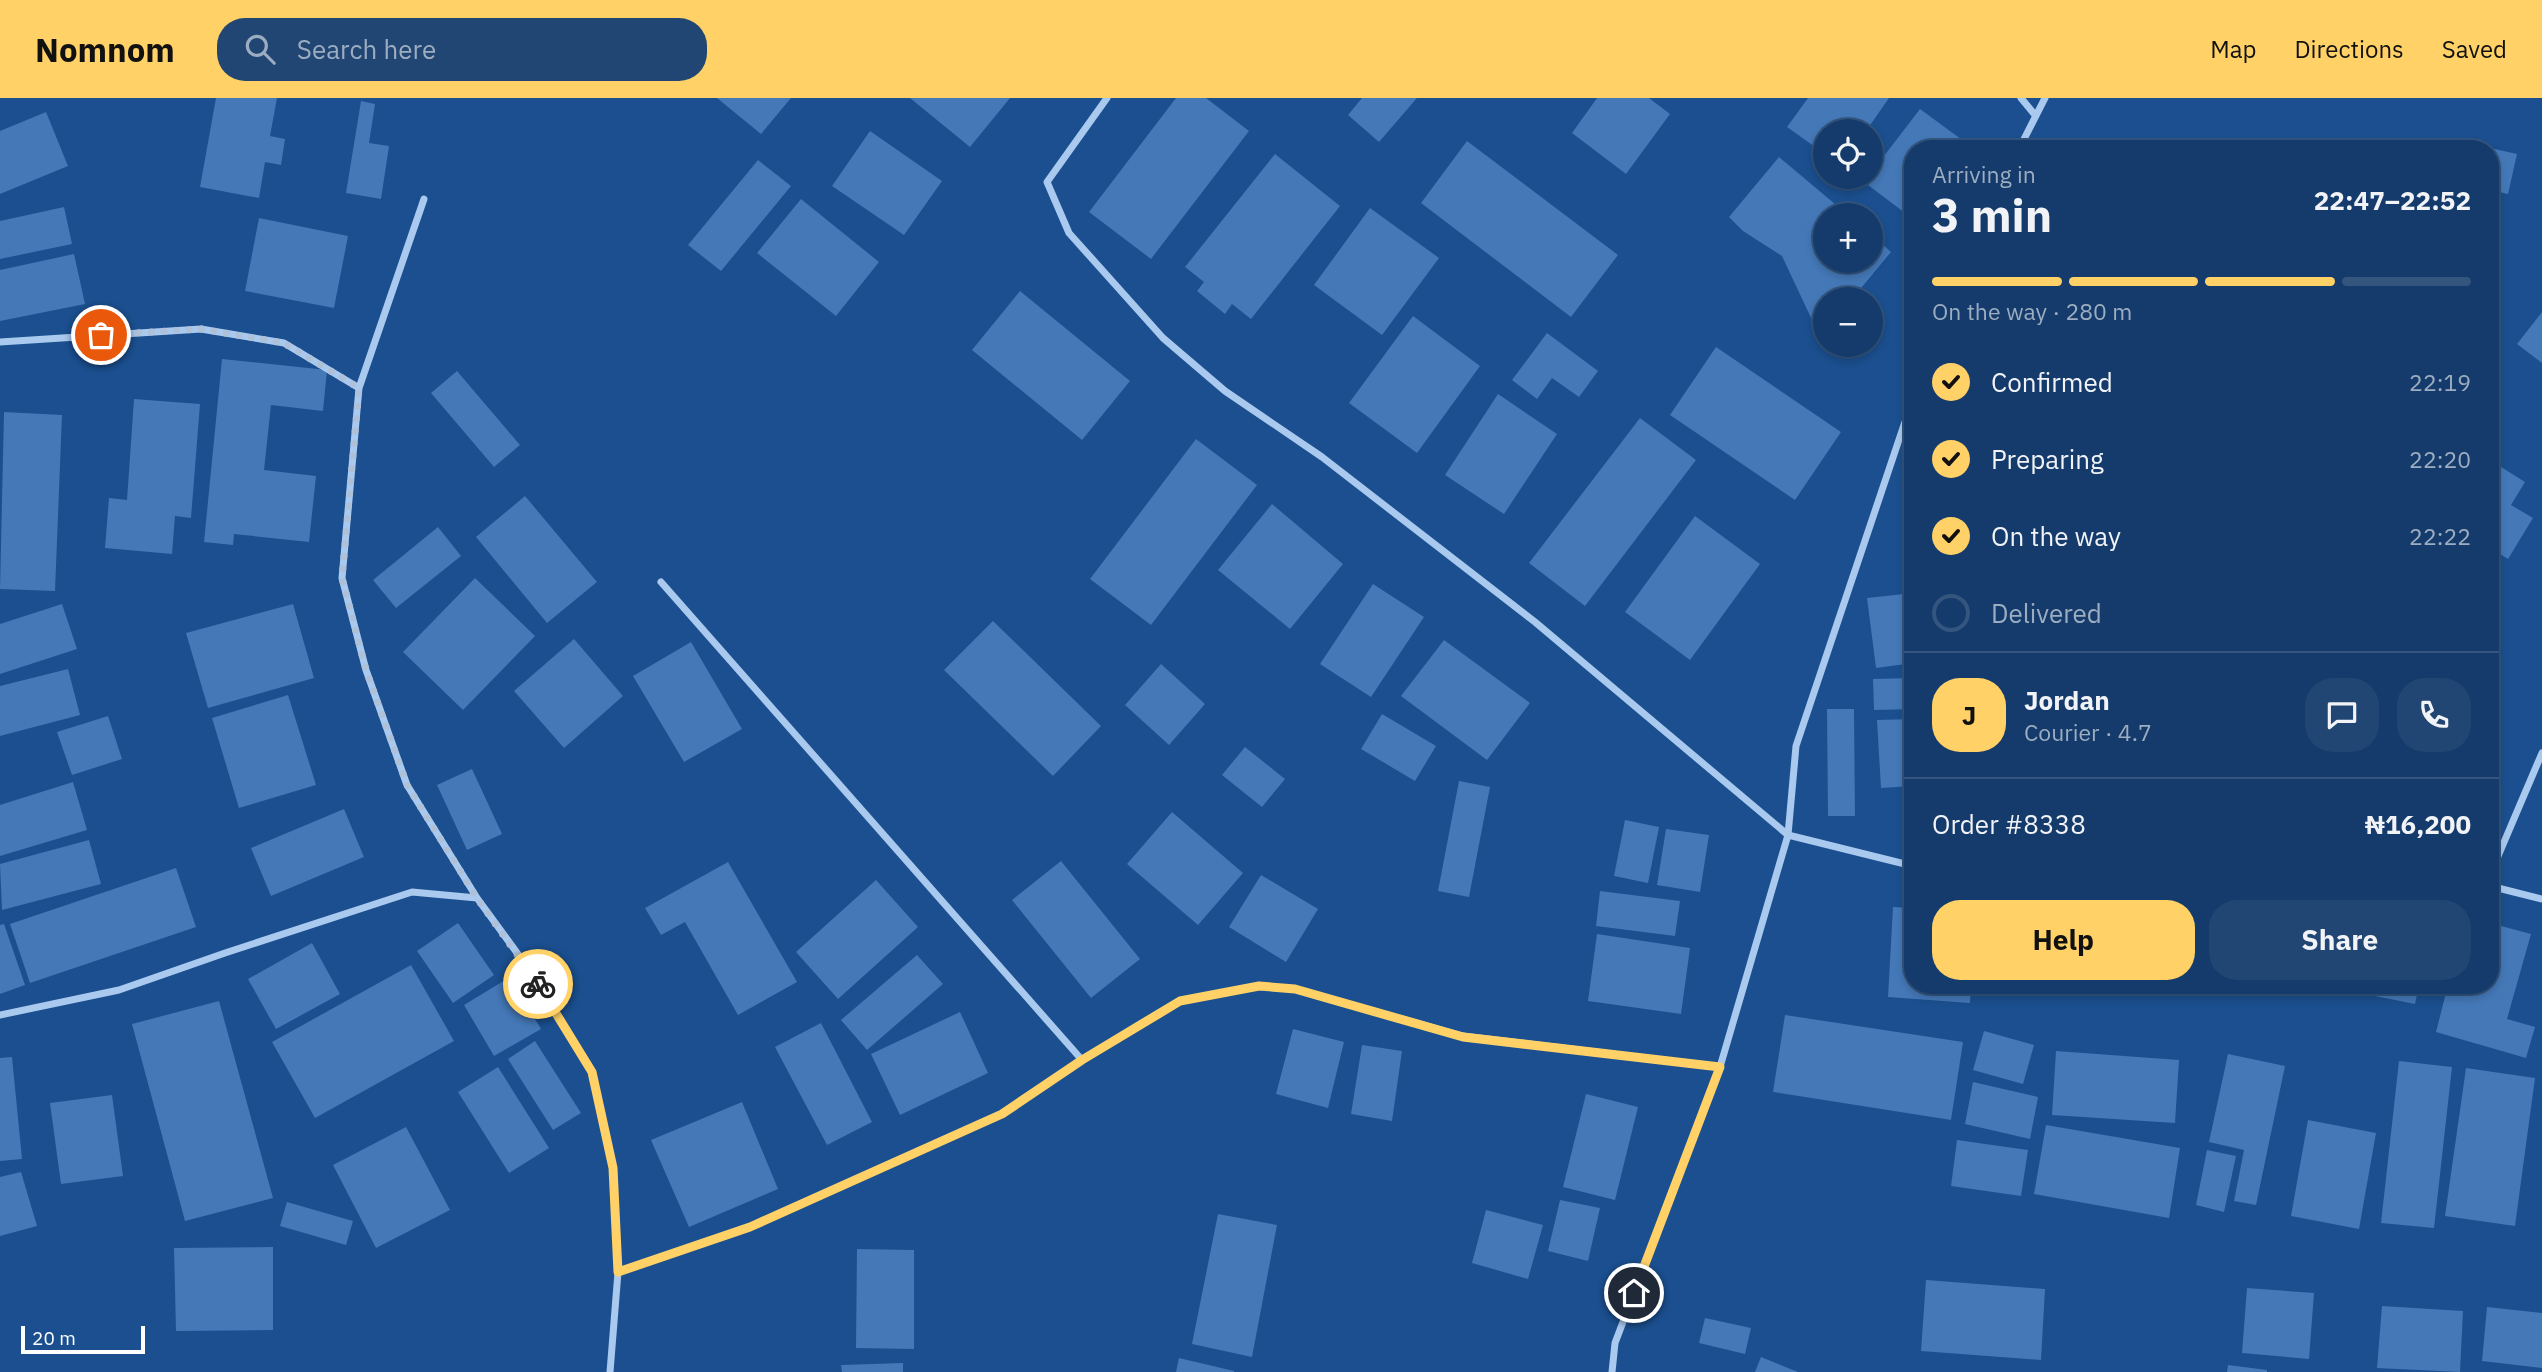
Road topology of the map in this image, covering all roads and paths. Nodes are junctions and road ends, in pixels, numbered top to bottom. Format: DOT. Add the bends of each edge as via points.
graph roads {
  1 [pos="1107,98"];
  2 [pos="2021,98"];
  3 [pos="2045,98"];
  4 [pos="2035,116"];
  5 [pos="2023,140"];
  6 [pos="424,199"];
  7 [pos="0,342"];
  8 [pos="359,388"];
  9 [pos="1904,425"];
  10 [pos="660,582"];
  11 [pos="2542,753"];
  12 [pos="1788,835"];
  13 [pos="2499,854"];
  14 [pos="1904,864"];
  15 [pos="2499,888"];
  16 [pos="477,898"];
  17 [pos="2542,899"];
  18 [pos="0,1015"];
  19 [pos="1082,1060"];
  20 [pos="1720,1067"];
  21 [pos="618,1272"];
  22 [pos="610,1372"];
  23 [pos="1612,1372"];
  1 -- 12 [label="street" via="1047,182 1069,233 1121,293 1163,338 1225,391 1322,457 1535,622"];
  2 -- 4 [label="street"];
  3 -- 4 [label="street"];
  4 -- 5 [label="street"];
  6 -- 8 [label="street"];
  7 -- 8 [label="street" via="201,329 284,343"];
  8 -- 16 [label="street" via="342,578 366,670 407,785"];
  9 -- 12 [label="street" via="1796,746"];
  10 -- 19 [label="street"];
  11 -- 13 [label="street"];
  12 -- 14 [label="street"];
  12 -- 20 [label="street"];
  15 -- 17 [label="street"];
  16 -- 18 [label="street" via="412,892 119,990"];
  16 -- 21 [label="street" via="531,972 592,1072 613,1168"];
  19 -- 20 [label="street" via="1180,1001 1259,986 1295,989 1463,1037"];
  19 -- 21 [label="street" via="1002,1114 750,1227"];
  20 -- 23 [label="street" via="1615,1343"];
  21 -- 22 [label="street"];
}
